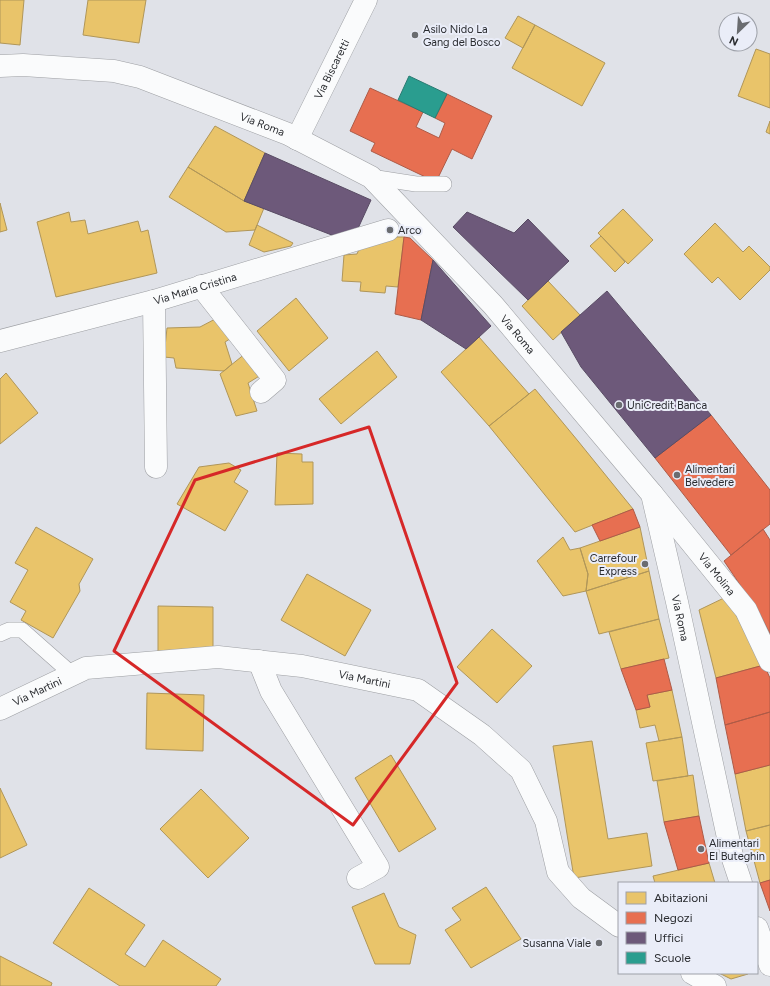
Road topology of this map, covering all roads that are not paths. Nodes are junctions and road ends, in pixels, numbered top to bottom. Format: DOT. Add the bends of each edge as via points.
graph roads {
  1 [pos="366,0"];
  2 [pos="0,66"];
  3 [pos="297,139"];
  4 [pos="371,177"];
  5 [pos="444,184"];
  6 [pos="396,225"];
  7 [pos="201,286"];
  8 [pos="154,301"];
  9 [pos="0,341"];
  10 [pos="261,392"];
  11 [pos="156,467"];
  12 [pos="652,494"];
  13 [pos="0,634"];
  14 [pos="259,661"];
  15 [pos="770,661"];
  16 [pos="73,674"];
  17 [pos="0,709"];
  18 [pos="358,878"];
  19 [pos="741,882"];
  20 [pos="618,925"];
  21 [pos="758,931"];
  22 [pos="770,965"];
  23 [pos="694,974"];
  24 [pos="715,986"];
  1 -- 3 [label="street, Via Biscaretti"];
  2 -- 3 [label="street, Via Roma" via="23,65 114,71 140,77"];
  3 -- 4 [label="street, Via Roma"];
  4 -- 5 [label="lane" via="416,184"];
  4 -- 6 [label="street, Via Roma"];
  6 -- 7 [label="street, Via Maria Cristina"];
  6 -- 12 [label="street, Via Roma" via="493,305"];
  7 -- 8 [label="street, Via Maria Cristina"];
  7 -- 10 [label="street" via="275,380"];
  8 -- 9 [label="street, Via Maria Cristina"];
  8 -- 11 [label="street"];
  12 -- 15 [label="street, Via Molina" via="746,610"];
  12 -- 19 [label="street, Via Roma" via="732,856"];
  13 -- 16 [label="lane" via="9,630 22,630"];
  14 -- 16 [label="street, Via Martini" via="218,657 86,668"];
  14 -- 18 [label="street" via="270,691 378,867"];
  14 -- 20 [label="street, Via Martini" via="302,666 418,690 482,735 521,770 546,821 558,872 581,898"];
  16 -- 17 [label="street, Via Martini"];
  21 -- 22 [label="street"];
  23 -- 24 [label="street"];
}
